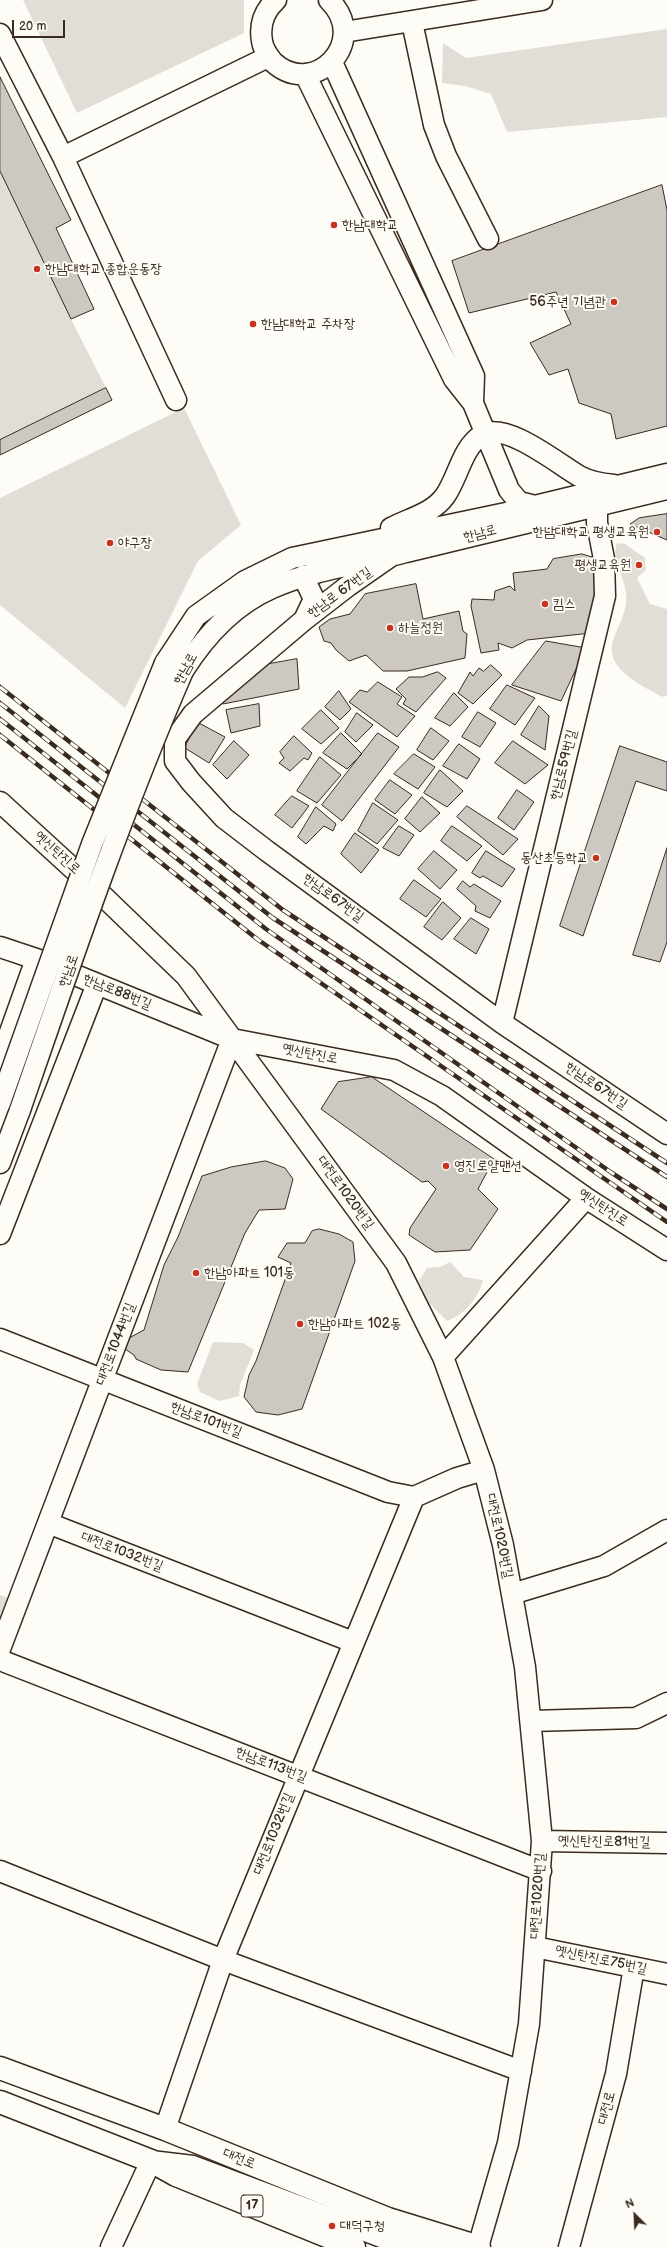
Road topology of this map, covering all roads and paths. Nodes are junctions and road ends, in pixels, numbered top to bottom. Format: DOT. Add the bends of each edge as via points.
graph roads {
  1 [pos="276,0"];
  2 [pos="329,0"];
  3 [pos="542,0"];
  4 [pos="412,22"];
  5 [pos="344,32"];
  6 [pos="0,34"];
  7 [pos="268,57"];
  8 [pos="332,62"];
  9 [pos="305,74"];
  10 [pos="63,157"];
  11 [pos="488,239"];
  12 [pos="176,400"];
  13 [pos="473,403"];
  14 [pos="485,433"];
  15 [pos="667,474"];
  16 [pos="618,486"];
  17 [pos="667,488"];
  18 [pos="509,490"];
  19 [pos="535,506"];
  20 [pos="597,506"];
  21 [pos="497,515"];
  22 [pos="367,541"];
  23 [pos="391,556"];
  24 [pos="304,576"];
  25 [pos="304,620"];
  26 [pos="0,802"];
  27 [pos="0,948"];
  28 [pos="36,959"];
  29 [pos="97,984"];
  30 [pos="502,1023"];
  31 [pos="232,1039"];
  32 [pos="0,1060"];
  33 [pos="0,1104"];
  34 [pos="667,1134"];
  35 [pos="0,1163"];
  36 [pos="586,1198"];
  37 [pos="0,1234"];
  38 [pos="667,1250"];
  39 [pos="0,1339"];
  40 [pos="443,1357"];
  41 [pos="103,1380"];
  42 [pos="484,1470"];
  43 [pos="414,1497"];
  44 [pos="48,1523"];
  45 [pos="667,1530"];
  46 [pos="512,1594"];
  47 [pos="353,1642"];
  48 [pos="0,1649"];
  49 [pos="0,1660"];
  50 [pos="667,1703"];
  51 [pos="530,1721"];
  52 [pos="297,1776"];
  53 [pos="542,1841"];
  54 [pos="667,1843"];
  55 [pos="0,1871"];
  56 [pos="541,1871"];
  57 [pos="535,1946"];
  58 [pos="223,1960"];
  59 [pos="634,1967"];
  60 [pos="667,1974"];
  61 [pos="0,2068"];
  62 [pos="521,2072"];
  63 [pos="0,2102"];
  64 [pos="165,2130"];
  65 [pos="151,2160"];
  66 [pos="388,2219"];
  67 [pos="111,2247"];
  68 [pos="354,2247"];
  69 [pos="408,2247"];
  70 [pos="435,2247"];
  71 [pos="478,2247"];
  72 [pos="568,2247"];
  1 -- 7 [label="street" via="268,7 262,19 260,32 262,45"];
  2 -- 5 [label="street" via="342,19"];
  3 -- 4 [label="street"];
  4 -- 5 [label="street"];
  4 -- 11 [label="street" via="434,125 446,156"];
  5 -- 8 [label="street" via="338,53"];
  6 -- 10 [label="street"];
  7 -- 9 [label="street" via="278,66 291,72"];
  7 -- 10 [label="street"];
  8 -- 9 [label="street" via="319,70"];
  8 -- 13 [label="street" via="474,376"];
  9 -- 13 [label="street" via="454,379"];
  10 -- 12 [label="street"];
  13 -- 14 [label="street"];
  14 -- 16 [label="street" via="515,437 580,477"];
  14 -- 18 [label="street"];
  14 -- 22 [label="street" via="473,440 445,497 426,514 407,520"];
  15 -- 16 [label="street, 한남로"];
  16 -- 19 [label="street, 한남로"];
  17 -- 20 [label="street, 한남로"];
  18 -- 19 [label="street" via="519,502"];
  18 -- 21 [label="street" via="509,505"];
  19 -- 21 [label="street, 한남로"];
  20 -- 23 [label="street, 한남로"];
  20 -- 30 [label="street, 한남로59번길" via="597,523 604,559 605,596"];
  21 -- 22 [label="street, 한남로"];
  22 -- 33 [label="street, 한남로, bridge" via="292,558 245,581 196,616 165,663 92,844"];
  23 -- 24 [label="street, 한남로"];
  23 -- 25 [label="street, 한남로 67번길"];
  24 -- 25 [label="street, 한남로 67번길" via="314,599"];
  24 -- 35 [label="street, 한남로, bridge" via="271,588 236,610 201,642 183,671 111,849"];
  25 -- 30 [label="street, 한남로67번길" via="193,714 174,739 175,761 224,818"];
  26 -- 31 [label="street, 옛신탄진로" via="186,976"];
  27 -- 28 [label="street, 한남로88번길"];
  28 -- 29 [label="street, 한남로88번길"];
  28 -- 32 [label="street"];
  29 -- 31 [label="street, 한남로88번길"];
  29 -- 37 [label="street"];
  30 -- 34 [label="street, 한남로67번길"];
  31 -- 36 [label="street, 옛신탄진로" via="394,1070 442,1096"];
  31 -- 40 [label="street, 대전로1020번길" via="396,1263"];
  31 -- 41 [label="street, 대전로1044번길"];
  36 -- 38 [label="street, 옛신탄진로"];
  36 -- 40 [label="street"];
  39 -- 41 [label="street, 한남로101번길"];
  40 -- 42 [label="street, 대전로1020번길"];
  41 -- 43 [label="street, 한남로101번길" via="388,1492"];
  41 -- 44 [label="street, 대전로1044번길"];
  42 -- 43 [label="street" via="457,1478"];
  42 -- 46 [label="street, 대전로1020번길" via="503,1545"];
  43 -- 47 [label="street, 대전로1032번길"];
  44 -- 47 [label="street, 대전로1032번길"];
  44 -- 48 [label="street, 대전로1044번길"];
  45 -- 46 [label="street" via="604,1566"];
  46 -- 51 [label="street, 대전로1020번길" via="525,1667"];
  47 -- 52 [label="street, 대전로1032번길"];
  49 -- 52 [label="street, 한남로113번길"];
  50 -- 51 [label="street" via="636,1718"];
  51 -- 53 [label="street, 대전로1020번길"];
  52 -- 56 [label="street, 한남로113번길"];
  52 -- 58 [label="street, 대전로1032번길"];
  53 -- 54 [label="street, 옛신탄진로81번길"];
  53 -- 56 [label="street, 대전로1020번길"];
  55 -- 58 [label="street"];
  56 -- 57 [label="street, 대전로1020번길"];
  57 -- 59 [label="street, 옛신탄진로75번길"];
  57 -- 62 [label="street, 대전로1020번길" via="529,2024"];
  58 -- 62 [label="street"];
  58 -- 64 [label="street, 대전로1032번길"];
  59 -- 60 [label="street, 옛신탄진로75번길"];
  59 -- 72 [label="street, 대전로" via="616,2074"];
  61 -- 64 [label="main road, 대전로"];
  62 -- 71 [label="street, 대전로1020번길" via="508,2143"];
  63 -- 65 [label="main road, 17"];
  64 -- 66 [label="main road, 대전로"];
  65 -- 67 [label="street"];
  65 -- 68 [label="main road, 17" via="176,2175"];
  65 -- 69 [label="street" via="193,2166"];
  66 -- 70 [label="street" via="402,2232"];
  66 -- 71 [label="main road, 대전로"];
}
